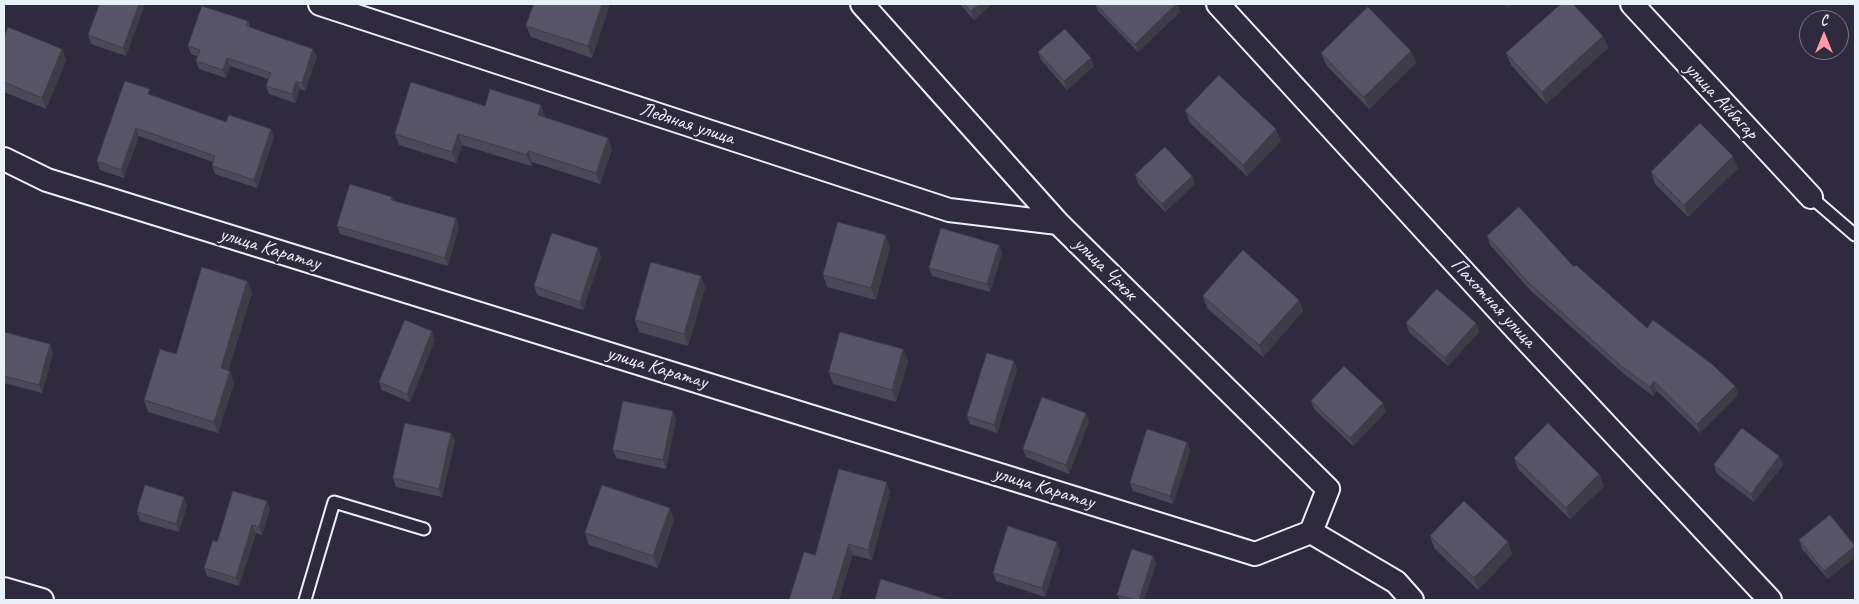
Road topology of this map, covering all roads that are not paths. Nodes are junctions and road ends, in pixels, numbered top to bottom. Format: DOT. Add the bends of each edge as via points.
graph roads {
  1 [pos="320,4"];
  2 [pos="862,4"];
  3 [pos="1218,4"];
  4 [pos="1632,4"];
  5 [pos="4,159"];
  6 [pos="1811,197"];
  7 [pos="1058,223"];
  8 [pos="1855,235"];
  9 [pos="424,529"];
  10 [pos="1311,532"];
  11 [pos="4,589"];
  12 [pos="42,600"];
  13 [pos="305,600"];
  14 [pos="1412,600"];
  15 [pos="1770,600"];
  1 -- 7 [label="street, Ледяная улица" via="949,210"];
  2 -- 7 [label="street, улица Чэчэк"];
  3 -- 15 [label="street, Пахотная улица"];
  4 -- 6 [label="street, улица Айбагар"];
  5 -- 10 [label="street, улица Каратау" via="56,183 1255,554"];
  6 -- 8 [label="lane"];
  7 -- 10 [label="street, улица Чэчэк" via="1328,489"];
  9 -- 13 [label="lane" via="334,502"];
  10 -- 14 [label="street" via="1396,582"];
  11 -- 12 [label="street"];
}
